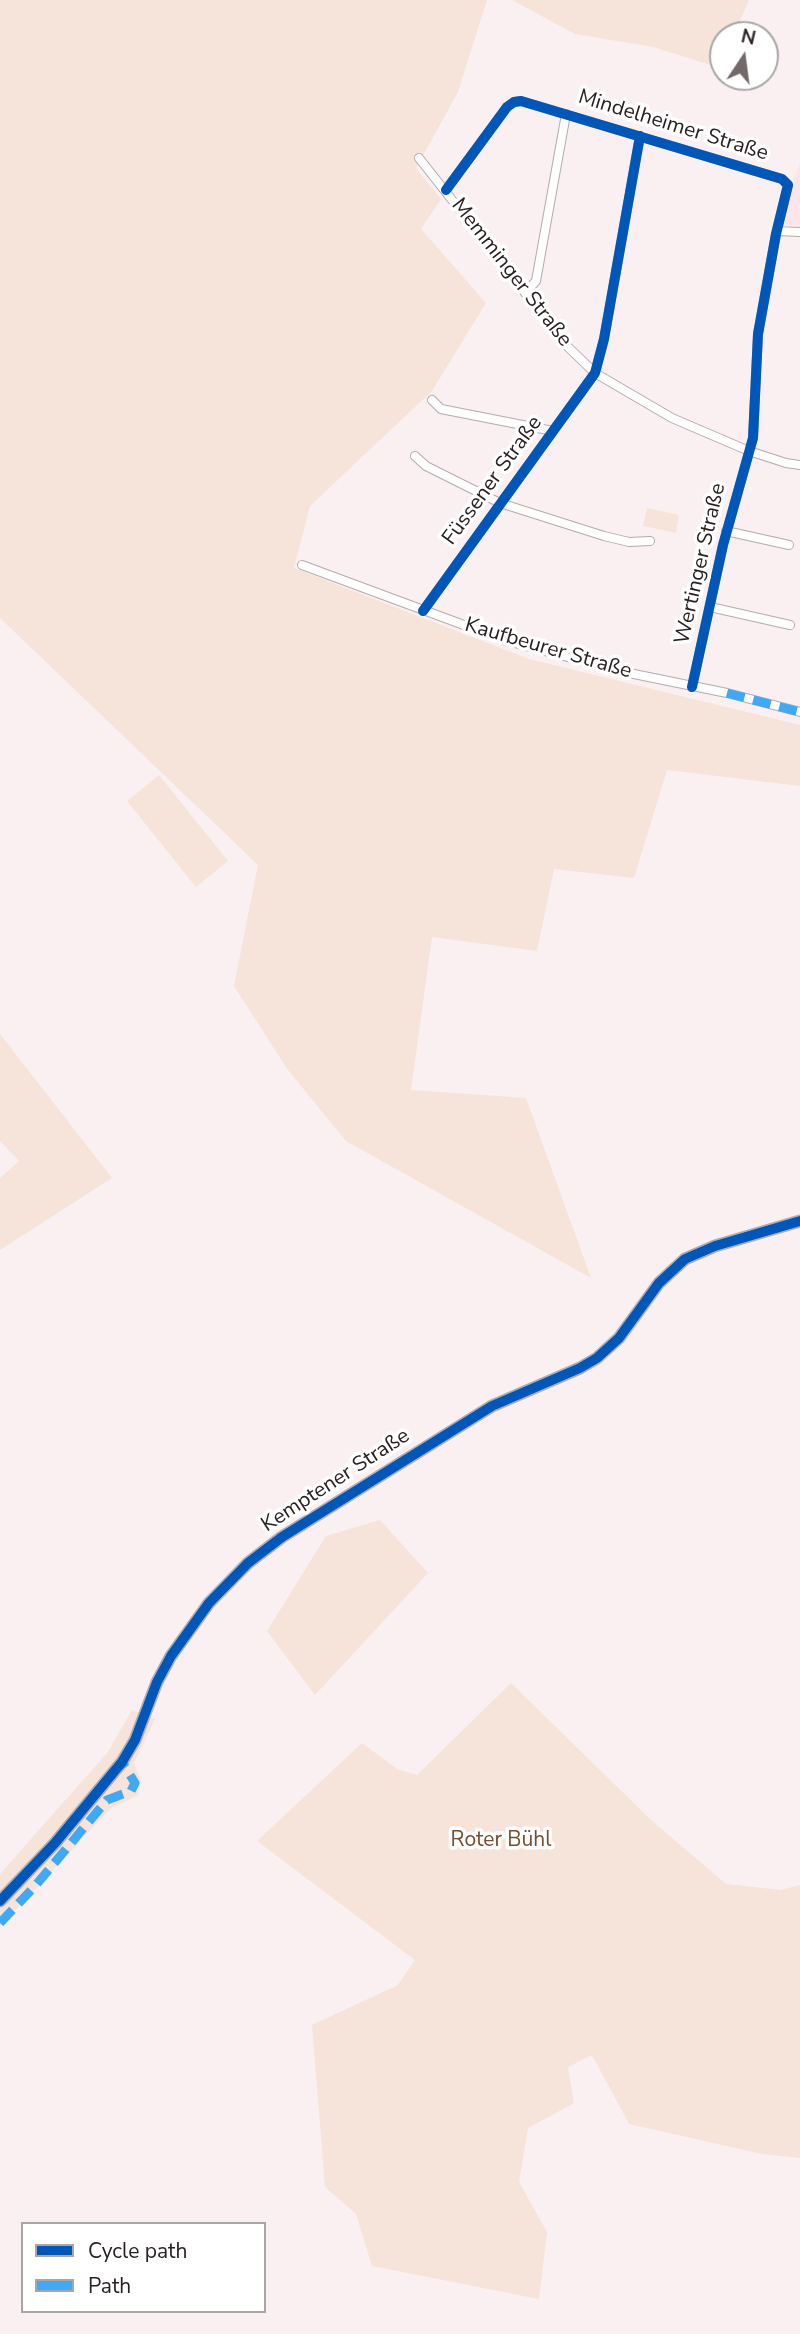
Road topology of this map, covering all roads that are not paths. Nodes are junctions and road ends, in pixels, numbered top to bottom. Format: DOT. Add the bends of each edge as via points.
graph roads {
  1 [pos="566,114"];
  2 [pos="640,136"];
  3 [pos="419,158"];
  4 [pos="446,190"];
  5 [pos="777,231"];
  6 [pos="800,232"];
  7 [pos="525,293"];
  8 [pos="595,373"];
  9 [pos="432,400"];
  10 [pos="553,431"];
  11 [pos="750,451"];
  12 [pos="415,456"];
  13 [pos="800,465"];
  14 [pos="500,503"];
  15 [pos="726,531"];
  16 [pos="650,541"];
  17 [pos="789,545"];
  18 [pos="302,565"];
  19 [pos="710,607"];
  20 [pos="423,611"];
  21 [pos="790,625"];
  22 [pos="692,687"];
  23 [pos="800,712"];
  24 [pos="800,1221"];
  25 [pos="0,1901"];
  1 -- 2 [label="street, Mindelheimer Straße"];
  1 -- 4 [label="street, Mindelheimer Straße" via="514,102"];
  1 -- 7 [label="street" via="536,281"];
  2 -- 5 [label="street, Mindelheimer Straße" via="782,179 788,185"];
  2 -- 8 [label="street"];
  3 -- 4 [label="street, Memminger Straße"];
  4 -- 7 [label="street, Memminger Straße"];
  5 -- 6 [label="street"];
  5 -- 11 [label="street, Mindelheimer Straße" via="758,334"];
  7 -- 8 [label="street, Memminger Straße"];
  8 -- 10 [label="street, Füssener Straße"];
  8 -- 11 [label="street, Memminger Straße" via="672,418"];
  9 -- 10 [label="street" via="441,409"];
  10 -- 14 [label="street, Füssener Straße"];
  11 -- 13 [label="street, Memminger Straße"];
  11 -- 15 [label="street, Wertinger Straße"];
  12 -- 14 [label="street"];
  14 -- 16 [label="street" via="616,539"];
  14 -- 20 [label="street, Füssener Straße"];
  15 -- 17 [label="street, Wertinger Straße"];
  15 -- 19 [label="street, Wertinger Straße"];
  18 -- 20 [label="street, Kaufbeurer Straße"];
  19 -- 21 [label="street, Wertinger Straße"];
  19 -- 22 [label="street, Wertinger Straße"];
  20 -- 22 [label="street, Kaufbeurer Straße" via="507,641"];
  22 -- 23 [label="street, Kaufbeurer Straße"];
  24 -- 25 [label="street, Kemptener Straße" via="685,1259 597,1358 492,1406 289,1532 248,1563 204,1610 171,1656 122,1762 60,1838"];
}
